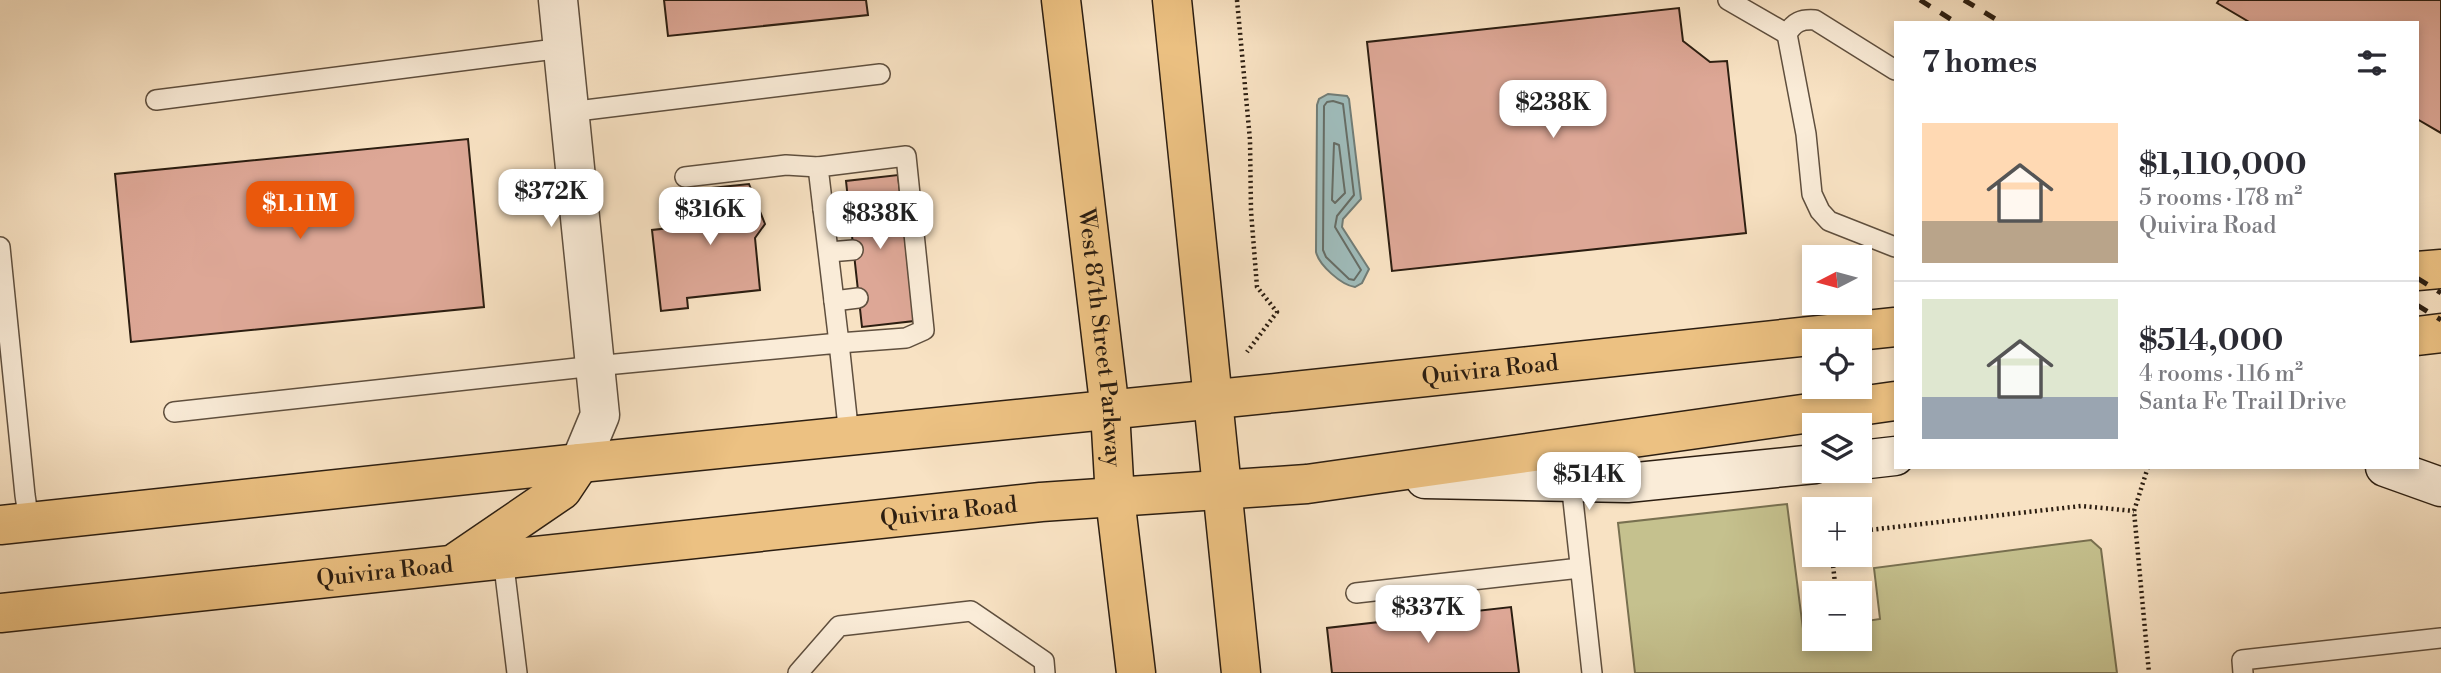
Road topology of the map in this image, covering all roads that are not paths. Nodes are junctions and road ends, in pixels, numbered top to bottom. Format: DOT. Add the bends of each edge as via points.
graph roads {
  1 [pos="558,0"];
  2 [pos="1061,0"];
  3 [pos="1172,0"];
  4 [pos="1728,0"];
  5 [pos="1787,34"];
  6 [pos="563,48"];
  7 [pos="1894,69"];
  8 [pos="880,74"];
  9 [pos="156,100"];
  10 [pos="569,112"];
  11 [pos="818,167"];
  12 [pos="685,177"];
  13 [pos="849,207"];
  14 [pos="824,209"];
  15 [pos="0,247"];
  16 [pos="1894,247"];
  17 [pos="853,250"];
  18 [pos="829,252"];
  19 [pos="2441,269"];
  20 [pos="2419,271"];
  21 [pos="858,298"];
  22 [pos="834,301"];
  23 [pos="1894,327"];
  24 [pos="2441,333"];
  25 [pos="2419,336"];
  26 [pos="839,344"];
  27 [pos="595,366"];
  28 [pos="1213,397"];
  29 [pos="1894,401"];
  30 [pos="1110,411"];
  31 [pos="174,412"];
  32 [pos="9,419"];
  33 [pos="849,436"];
  34 [pos="1894,456"];
  35 [pos="1872,459"];
  36 [pos="580,463"];
  37 [pos="1802,465"];
  38 [pos="2391,469"];
  39 [pos="1360,477"];
  40 [pos="1571,482"];
  41 [pos="2441,487"];
  42 [pos="1222,489"];
  43 [pos="1115,498"];
  44 [pos="15,523"];
  45 [pos="503,558"];
  46 [pos="455,563"];
  47 [pos="1580,568"];
  48 [pos="1356,593"];
  49 [pos="0,614"];
  50 [pos="2441,638"];
  51 [pos="517,673"];
  52 [pos="798,673"];
  53 [pos="1045,673"];
  54 [pos="1136,673"];
  55 [pos="1241,673"];
  56 [pos="1592,673"];
  57 [pos="2243,673"];
  1 -- 6 [label="main road"];
  2 -- 30 [label="main road, West 87th Street Parkway"];
  3 -- 28 [label="main road"];
  4 -- 5 [label="lane"];
  5 -- 7 [label="lane" via="1793,24 1815,20"];
  5 -- 16 [label="lane" via="1805,122 1812,194 1820,211 1829,220"];
  6 -- 9 [label="lane"];
  6 -- 10 [label="main road"];
  8 -- 10 [label="lane"];
  10 -- 27 [label="main road"];
  11 -- 12 [label="lane" via="786,165"];
  11 -- 14 [label="lane"];
  11 -- 26 [label="lane" via="906,156 910,243 924,330 906,338"];
  13 -- 14 [label="lane"];
  14 -- 18 [label="lane"];
  15 -- 32 [label="lane"];
  17 -- 18 [label="lane"];
  18 -- 22 [label="lane"];
  19 -- 20 [label="main road"];
  21 -- 22 [label="lane"];
  22 -- 26 [label="lane"];
  23 -- 28 [label="main road, Quivira Road"];
  24 -- 25 [label="main road"];
  26 -- 27 [label="lane"];
  26 -- 33 [label="lane"];
  27 -- 31 [label="lane"];
  27 -- 36 [label="main road" via="600,415"];
  28 -- 30 [label="main road, Quivira Road"];
  28 -- 42 [label="main road"];
  29 -- 39 [label="main road, Quivira Road"];
  30 -- 33 [label="main road, Quivira Road"];
  30 -- 43 [label="main road, West 87th Street Parkway"];
  32 -- 44 [label="lane"];
  33 -- 36 [label="main road, Quivira Road"];
  34 -- 35 [label="main road"];
  36 -- 44 [label="main road, Quivira Road"];
  36 -- 46 [label="main road" via="562,489"];
  37 -- 40 [label="main road" via="1627,483"];
  38 -- 41 [label="main road"];
  39 -- 40 [label="main road"];
  39 -- 42 [label="main road, Quivira Road"];
  40 -- 47 [label="lane"];
  42 -- 43 [label="main road, Quivira Road"];
  42 -- 55 [label="main road"];
  43 -- 45 [label="main road, Quivira Road"];
  43 -- 54 [label="main road, West 87th Street Parkway"];
  45 -- 46 [label="main road, Quivira Road"];
  45 -- 51 [label="lane"];
  46 -- 49 [label="main road, Quivira Road"];
  47 -- 48 [label="lane"];
  47 -- 56 [label="lane"];
  50 -- 57 [label="lane" via="2242,660"];
  52 -- 53 [label="lane" via="839,626 971,611 1044,661"];
}
